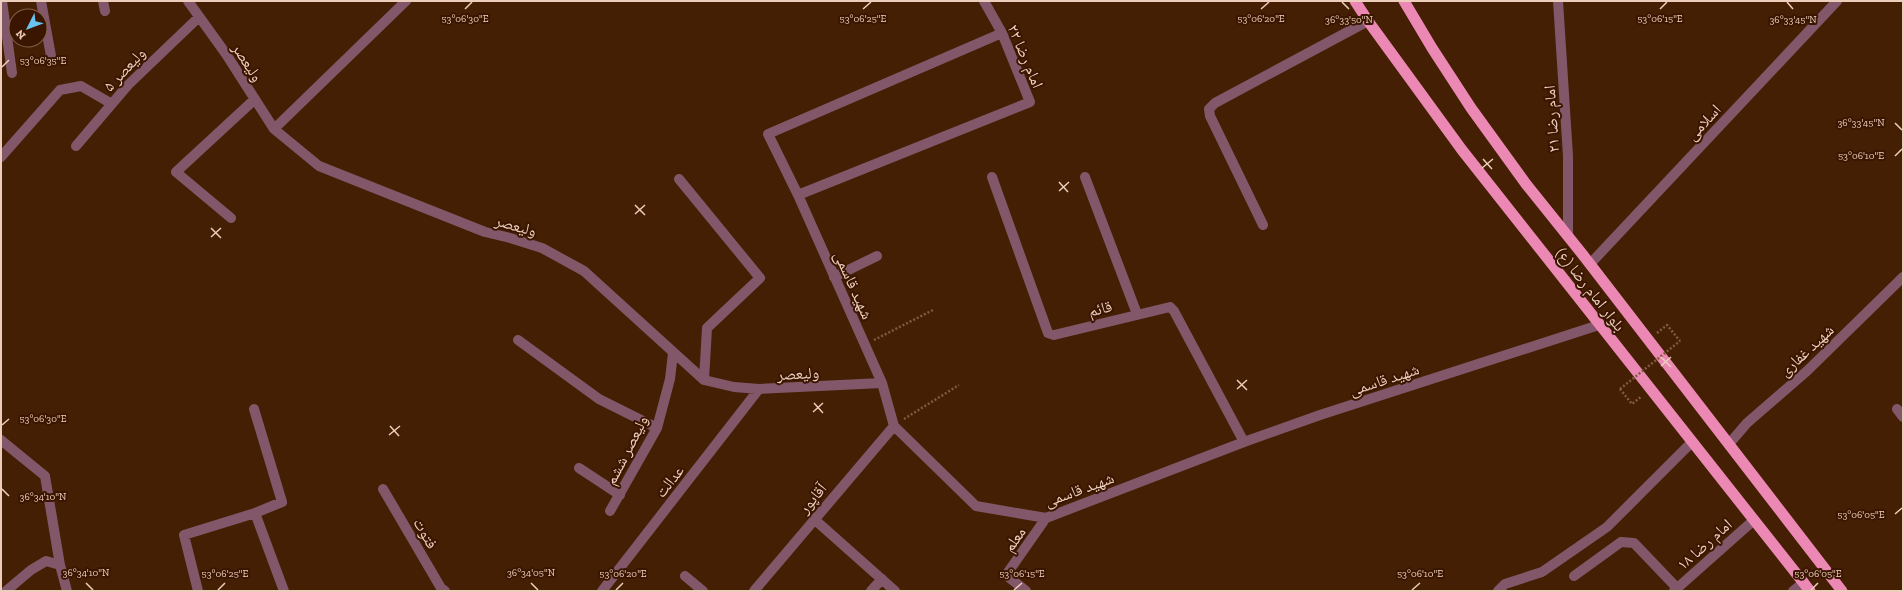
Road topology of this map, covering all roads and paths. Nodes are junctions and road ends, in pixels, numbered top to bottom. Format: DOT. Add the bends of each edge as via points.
graph roads {
  1 [pos="2,1"];
  2 [pos="41,1"];
  3 [pos="103,1"];
  4 [pos="188,1"];
  5 [pos="406,1"];
  6 [pos="984,1"];
  7 [pos="1404,1"];
  8 [pos="1558,1"];
  9 [pos="1838,1"];
  10 [pos="1359,3"];
  11 [pos="105,11"];
  12 [pos="199,17"];
  13 [pos="1368,21"];
  14 [pos="1002,33"];
  15 [pos="51,56"];
  16 [pos="12,73"];
  17 [pos="255,100"];
  18 [pos="112,104"];
  19 [pos="274,129"];
  20 [pos="76,146"];
  21 [pos="1,156"];
  22 [pos="992,177"];
  23 [pos="1085,177"];
  24 [pos="680,179"];
  25 [pos="798,195"];
  26 [pos="231,218"];
  27 [pos="1262,224"];
  28 [pos="1568,236"];
  29 [pos="877,256"];
  30 [pos="1590,264"];
  31 [pos="834,277"];
  32 [pos="1903,277"];
  33 [pos="933,310"];
  34 [pos="1137,314"];
  35 [pos="1599,325"];
  36 [pos="1667,325"];
  37 [pos="518,340"];
  38 [pos="864,344"];
  39 [pos="673,353"];
  40 [pos="704,380"];
  41 [pos="882,383"];
  42 [pos="959,385"];
  43 [pos="759,390"];
  44 [pos="1632,404"];
  45 [pos="254,409"];
  46 [pos="894,426"];
  47 [pos="657,428"];
  48 [pos="1,440"];
  49 [pos="1244,442"];
  50 [pos="1692,442"];
  51 [pos="1729,444"];
  52 [pos="579,468"];
  53 [pos="383,489"];
  54 [pos="620,495"];
  55 [pos="610,512"];
  56 [pos="255,513"];
  57 [pos="1046,518"];
  58 [pos="814,519"];
  59 [pos="1754,520"];
  60 [pos="60,565"];
  61 [pos="685,576"];
  62 [pos="1574,576"];
  63 [pos="882,579"];
  64 [pos="1807,587"];
  65 [pos="442,590"];
  66 [pos="1676,590"];
  67 [pos="6,591"];
  68 [pos="67,591"];
  69 [pos="198,591"];
  70 [pos="284,591"];
  71 [pos="602,591"];
  72 [pos="703,591"];
  73 [pos="754,591"];
  74 [pos="871,591"];
  75 [pos="895,591"];
  76 [pos="1026,591"];
  77 [pos="1498,591"];
  78 [pos="1793,591"];
  79 [pos="1842,591"];
  1 -- 16 [label="street"];
  2 -- 15 [label="street"];
  3 -- 11 [label="street"];
  4 -- 12 [label="street, ولیعصر"];
  5 -- 19 [label="street"];
  6 -- 14 [label="street, امام رضا ۲۲"];
  7 -- 28 [label="highway, بلوار امام رضا (ع)" via="1471,108 1526,184"];
  8 -- 28 [label="street, امام رضا ۲۱" via="1568,156"];
  9 -- 30 [label="street, اسلامی"];
  10 -- 13 [label="highway, بلوار امام رضا (ع)"];
  12 -- 17 [label="street, ولیعصر"];
  12 -- 18 [label="street, ولیعصر ۵" via="164,49"];
  13 -- 27 [label="street" via="1215,103 1209,109 1210,116"];
  13 -- 35 [label="highway, بلوار امام رضا (ع)" via="1448,132"];
  14 -- 25 [label="street, شهید قاسمی" via="768,134"];
  14 -- 25 [label="street, امام رضا ۲۲" via="1030,102"];
  17 -- 19 [label="street, ولیعصر"];
  17 -- 26 [label="street" via="176,172"];
  18 -- 20 [label="street, ولیعصر ۵"];
  18 -- 21 [label="street" via="81,86 60,90"];
  19 -- 39 [label="street, ولیعصر" via="320,166 485,232 542,248 584,271"];
  22 -- 34 [label="street, قائم" via="1048,333 1054,335"];
  23 -- 34 [label="street"];
  24 -- 40 [label="street" via="760,278 707,328"];
  25 -- 31 [label="street, شهید قاسمی"];
  28 -- 30 [label="highway, بلوار امام رضا (ع)"];
  29 -- 31 [label="street"];
  30 -- 51 [label="highway, بلوار امام رضا (ع)"];
  31 -- 38 [label="street, شهید قاسمی"];
  32 -- 51 [label="street, شهید غفاری" via="1807,371 1747,422"];
  33 -- 38 [label="path"];
  34 -- 49 [label="street, قائم" via="1170,307 1174,311"];
  35 -- 49 [label="street, شهید قاسمی"];
  35 -- 50 [label="highway, بلوار امام رضا (ع)"];
  36 -- 44 [label="path, bridge" via="1680,341 1620,389"];
  37 -- 47 [label="street" via="599,399"];
  38 -- 41 [label="street, شهید قاسمی"];
  39 -- 40 [label="street, ولیعصر"];
  39 -- 47 [label="street, ولیعصر ششم" via="670,379"];
  40 -- 43 [label="street, ولیعصر"];
  41 -- 43 [label="street, ولیعصر"];
  41 -- 46 [label="street, شهید قاسمی"];
  42 -- 46 [label="path"];
  43 -- 71 [label="street, عدالت"];
  45 -- 56 [label="street" via="282,502"];
  46 -- 57 [label="street, شهید قاسمی" via="976,506"];
  46 -- 58 [label="street, آقاپور"];
  47 -- 54 [label="street, ولیعصر ششم"];
  48 -- 60 [label="street" via="45,476"];
  49 -- 57 [label="street, شهید قاسمی"];
  50 -- 59 [label="highway, بلوار امام رضا (ع)"];
  50 -- 77 [label="street" via="1607,527 1542,572 1505,584"];
  51 -- 79 [label="highway, بلوار امام رضا (ع)"];
  52 -- 54 [label="street"];
  53 -- 65 [label="street, فتوت"];
  54 -- 55 [label="street, ولیعصر ششم"];
  56 -- 69 [label="street" via="184,535"];
  56 -- 70 [label="street"];
  57 -- 76 [label="street, معلم" via="1006,575"];
  58 -- 63 [label="street"];
  58 -- 73 [label="street, آقاپور"];
  59 -- 64 [label="highway, بلوار امام رضا (ع)"];
  59 -- 66 [label="street, امام رضا ۱۸"];
  60 -- 67 [label="street" via="46,561"];
  60 -- 68 [label="street"];
  61 -- 72 [label="street"];
  62 -- 66 [label="street" via="1621,542 1634,543"];
  63 -- 74 [label="street"];
  63 -- 75 [label="street"];
  64 -- 78 [label="street"];
}
